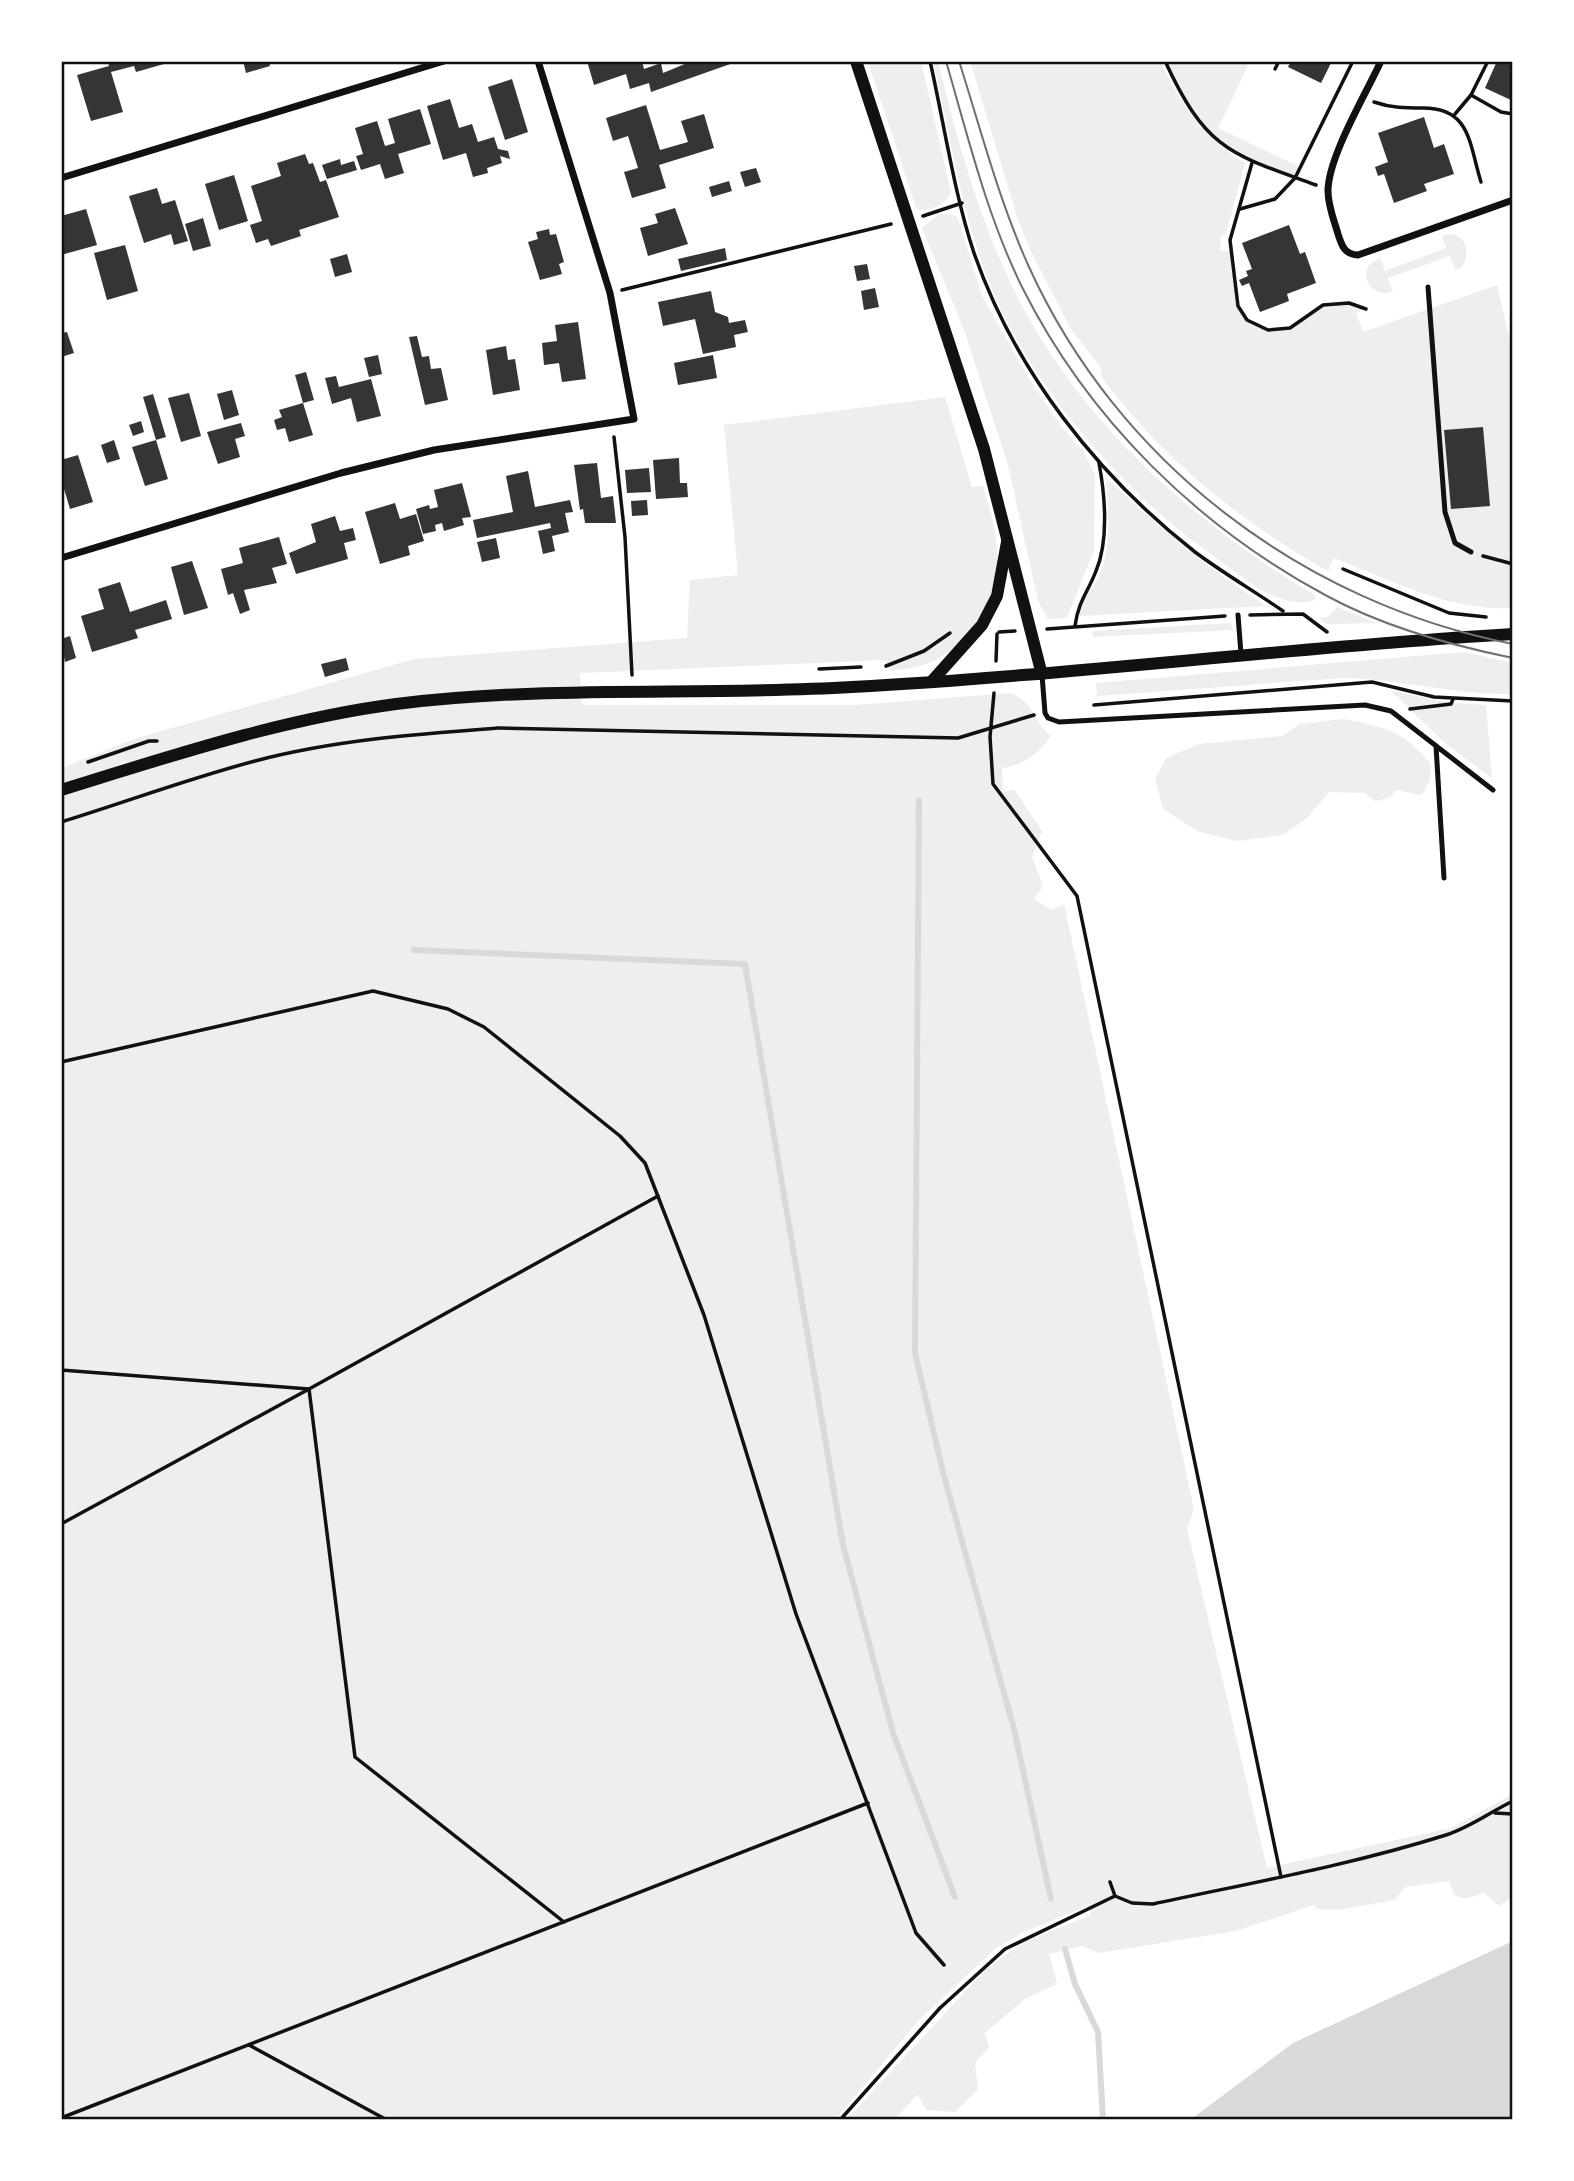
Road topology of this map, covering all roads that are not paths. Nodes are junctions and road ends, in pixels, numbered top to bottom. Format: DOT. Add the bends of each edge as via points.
graph roads {
  1 [pos="444,61"];
  2 [pos="538,61"];
  3 [pos="856,61"];
  4 [pos="1381,61"];
  5 [pos="61,178"];
  6 [pos="1513,200"];
  7 [pos="1428,287"];
  8 [pos="1008,535"];
  9 [pos="1471,552"];
  10 [pos="61,558"];
  11 [pos="1238,615"];
  12 [pos="1513,634"];
  13 [pos="1241,654"];
  14 [pos="1041,671"];
  15 [pos="932,681"];
  16 [pos="1437,746"];
  17 [pos="61,790"];
  18 [pos="1493,790"];
  19 [pos="1444,878"];
  1 -- 5 [label="street"];
  2 -- 10 [label="street" via="610,293 634,419 434,450 341,472"];
  3 -- 8 [label="street" via="980,436"];
  4 -- 6 [label="street" via="1339,152 1328,190 1340,239 1350,254"];
  7 -- 9 [label="lane" via="1445,513 1455,543"];
  8 -- 14 [label="street"];
  8 -- 15 [label="street" via="997,596 973,639"];
  11 -- 13 [label="lane"];
  12 -- 13 [label="street"];
  13 -- 14 [label="street"];
  14 -- 15 [label="street"];
  14 -- 16 [label="lane" via="1045,713 1059,722 1365,705 1391,711"];
  15 -- 17 [label="street" via="655,694 529,693 395,704 290,723"];
  16 -- 18 [label="lane"];
  16 -- 19 [label="lane"];
}
